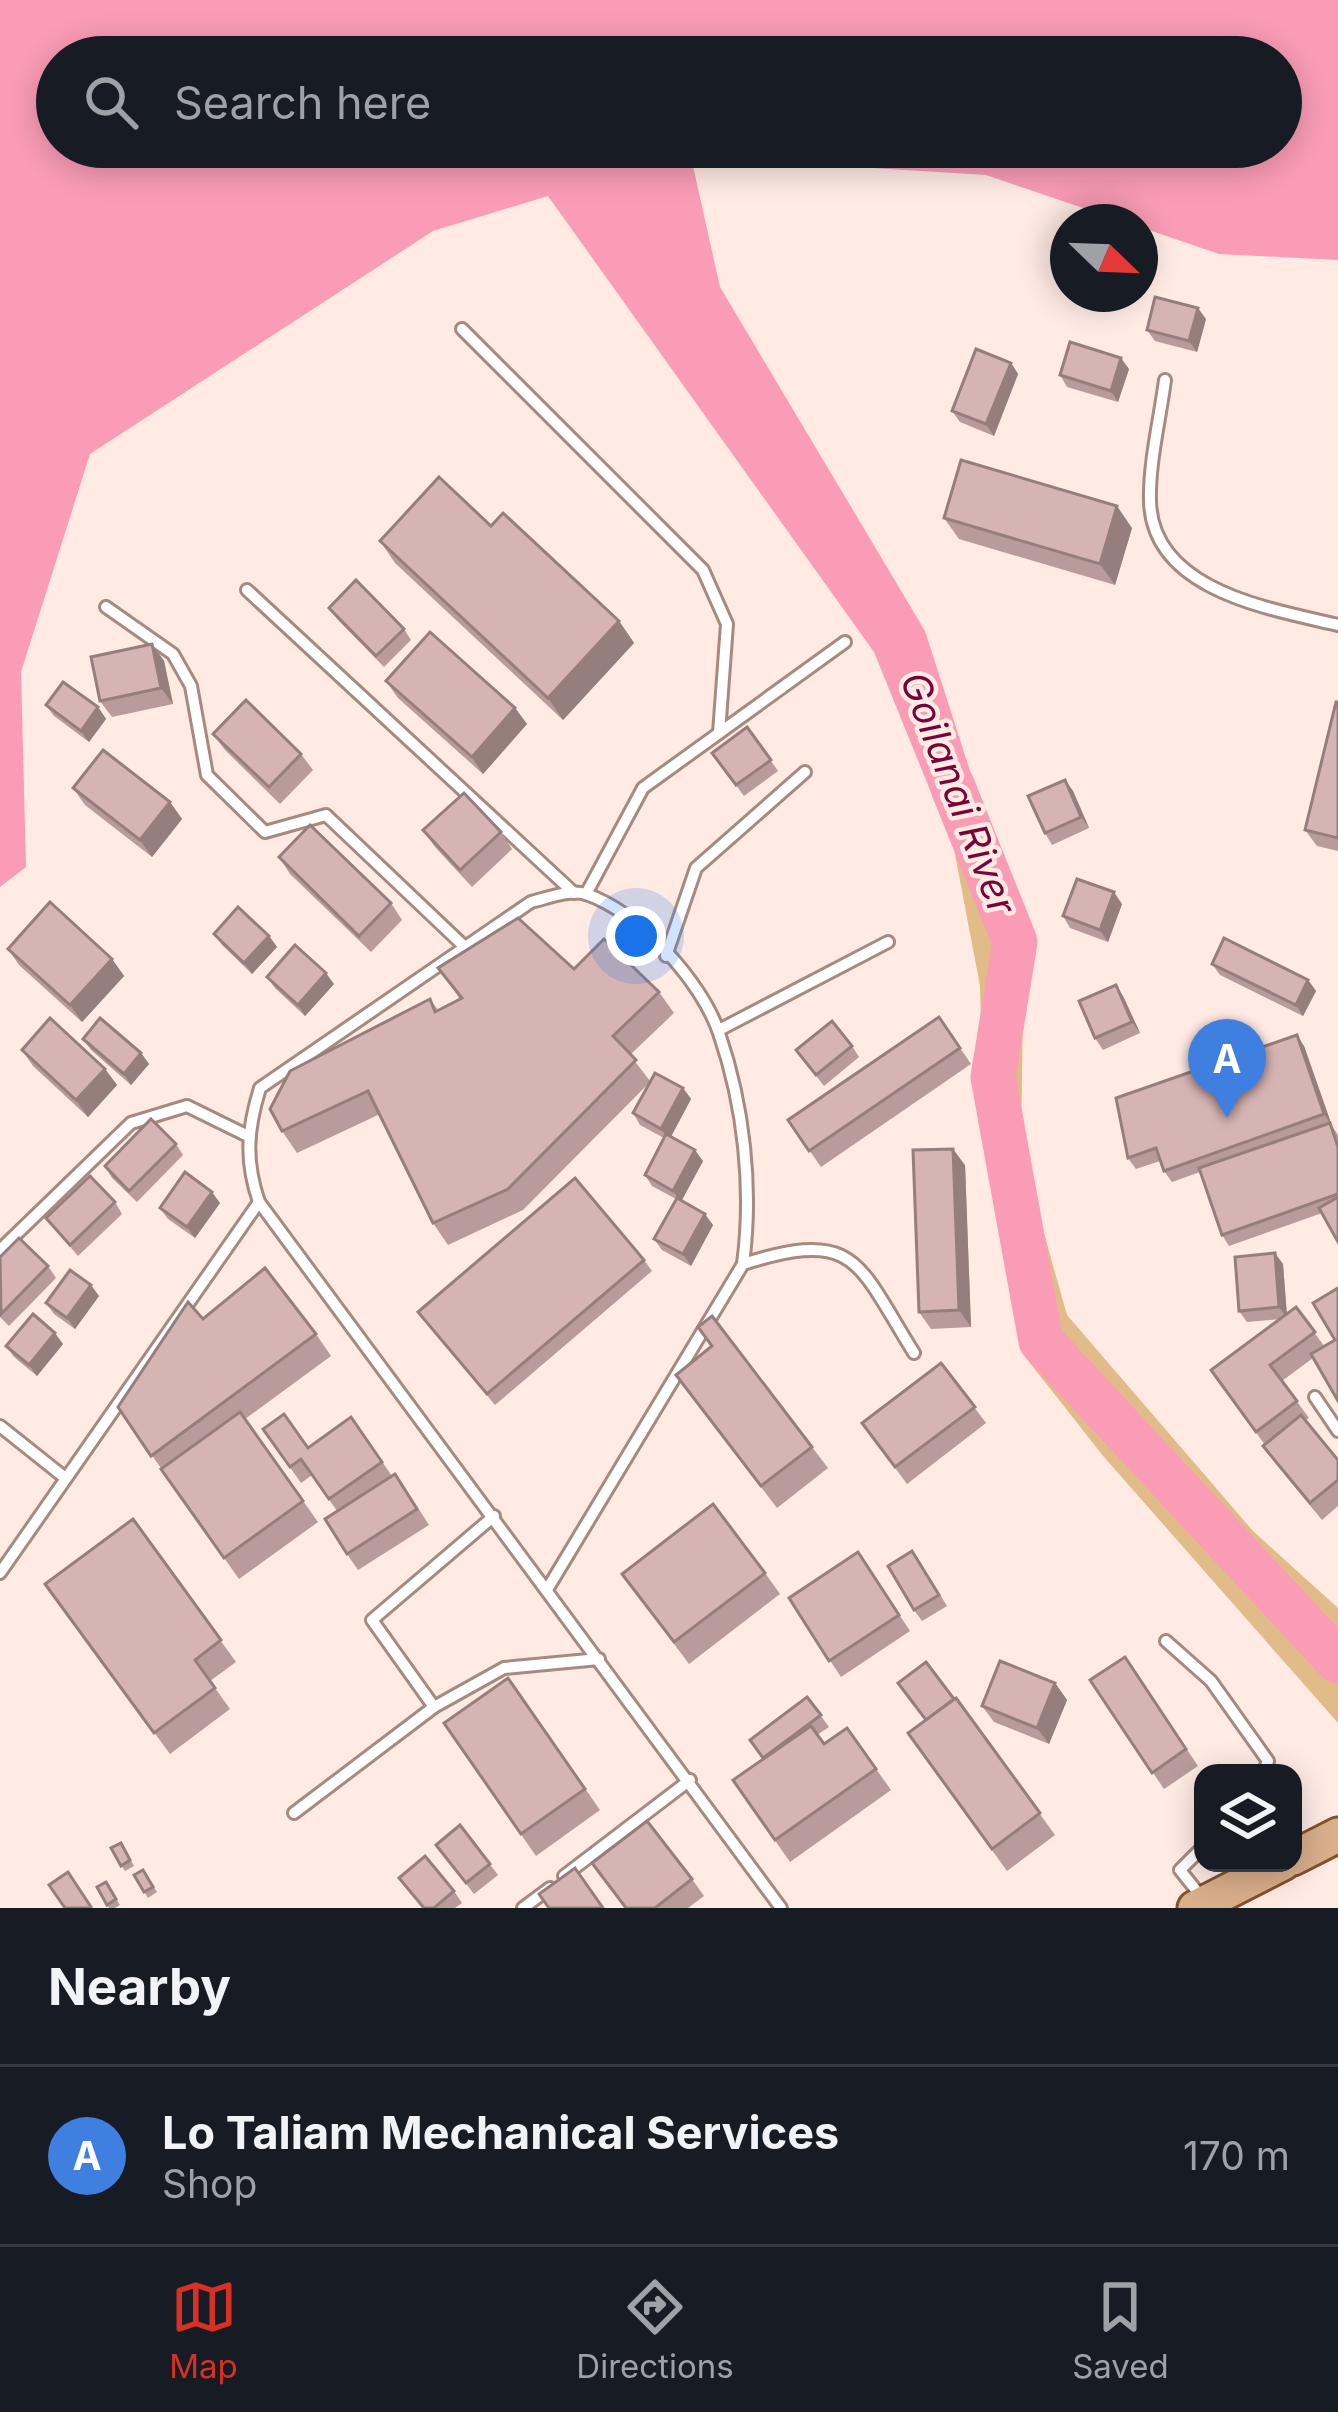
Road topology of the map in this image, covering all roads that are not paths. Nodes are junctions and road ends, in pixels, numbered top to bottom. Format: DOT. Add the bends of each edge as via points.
graph roads {
  1 [pos="462,329"];
  2 [pos="1165,380"];
  3 [pos="247,590"];
  4 [pos="106,607"];
  5 [pos="1338,625"];
  6 [pos="845,642"];
  7 [pos="718,733"];
  8 [pos="805,772"];
  9 [pos="580,893"];
  10 [pos="888,942"];
  11 [pos="466,948"];
  12 [pos="666,956"];
  13 [pos="718,1030"];
  14 [pos="248,1136"];
  15 [pos="259,1202"];
  16 [pos="0,1250"];
  17 [pos="743,1264"];
  18 [pos="914,1353"];
  19 [pos="1315,1397"];
  20 [pos="0,1426"];
  21 [pos="1338,1431"];
  22 [pos="64,1477"];
  23 [pos="494,1516"];
  24 [pos="0,1573"];
  25 [pos="548,1588"];
  26 [pos="1166,1640"];
  27 [pos="599,1659"];
  28 [pos="434,1707"];
  29 [pos="1267,1764"];
  30 [pos="690,1780"];
  31 [pos="294,1813"];
  32 [pos="1194,1856"];
  33 [pos="1265,1872"];
  34 [pos="1200,1905"];
  35 [pos="523,1908"];
  36 [pos="781,1908"];
  1 -- 7 [label="lane" via="703,571 727,624"];
  2 -- 5 [label="lane" via="1149,504 1165,551 1230,599"];
  3 -- 9 [label="lane"];
  4 -- 11 [label="lane" via="172,654 191,686 207,775 265,832 326,815"];
  6 -- 7 [label="lane"];
  7 -- 9 [label="lane" via="643,788"];
  8 -- 12 [label="lane" via="696,868"];
  9 -- 11 [label="lane" via="531,902"];
  9 -- 12 [label="lane"];
  10 -- 13 [label="lane"];
  11 -- 14 [label="lane" via="260,1088"];
  12 -- 13 [label="lane"];
  13 -- 17 [label="lane" via="751,1206"];
  14 -- 15 [label="lane"];
  14 -- 16 [label="lane" via="187,1106 131,1123"];
  15 -- 22 [label="lane"];
  15 -- 23 [label="lane"];
  17 -- 18 [label="lane" via="800,1245 832,1248 866,1276"];
  17 -- 25 [label="lane"];
  19 -- 21 [label="lane"];
  20 -- 22 [label="lane"];
  22 -- 24 [label="lane"];
  23 -- 25 [label="lane"];
  23 -- 28 [label="lane" via="372,1620"];
  25 -- 27 [label="lane"];
  26 -- 29 [label="lane" via="1211,1682"];
  27 -- 28 [label="lane" via="504,1668"];
  27 -- 30 [label="lane"];
  28 -- 31 [label="lane"];
  30 -- 35 [label="lane"];
  30 -- 36 [label="lane"];
  32 -- 34 [label="lane" via="1180,1870"];
  33 -- 34 [label="main road"];
}
